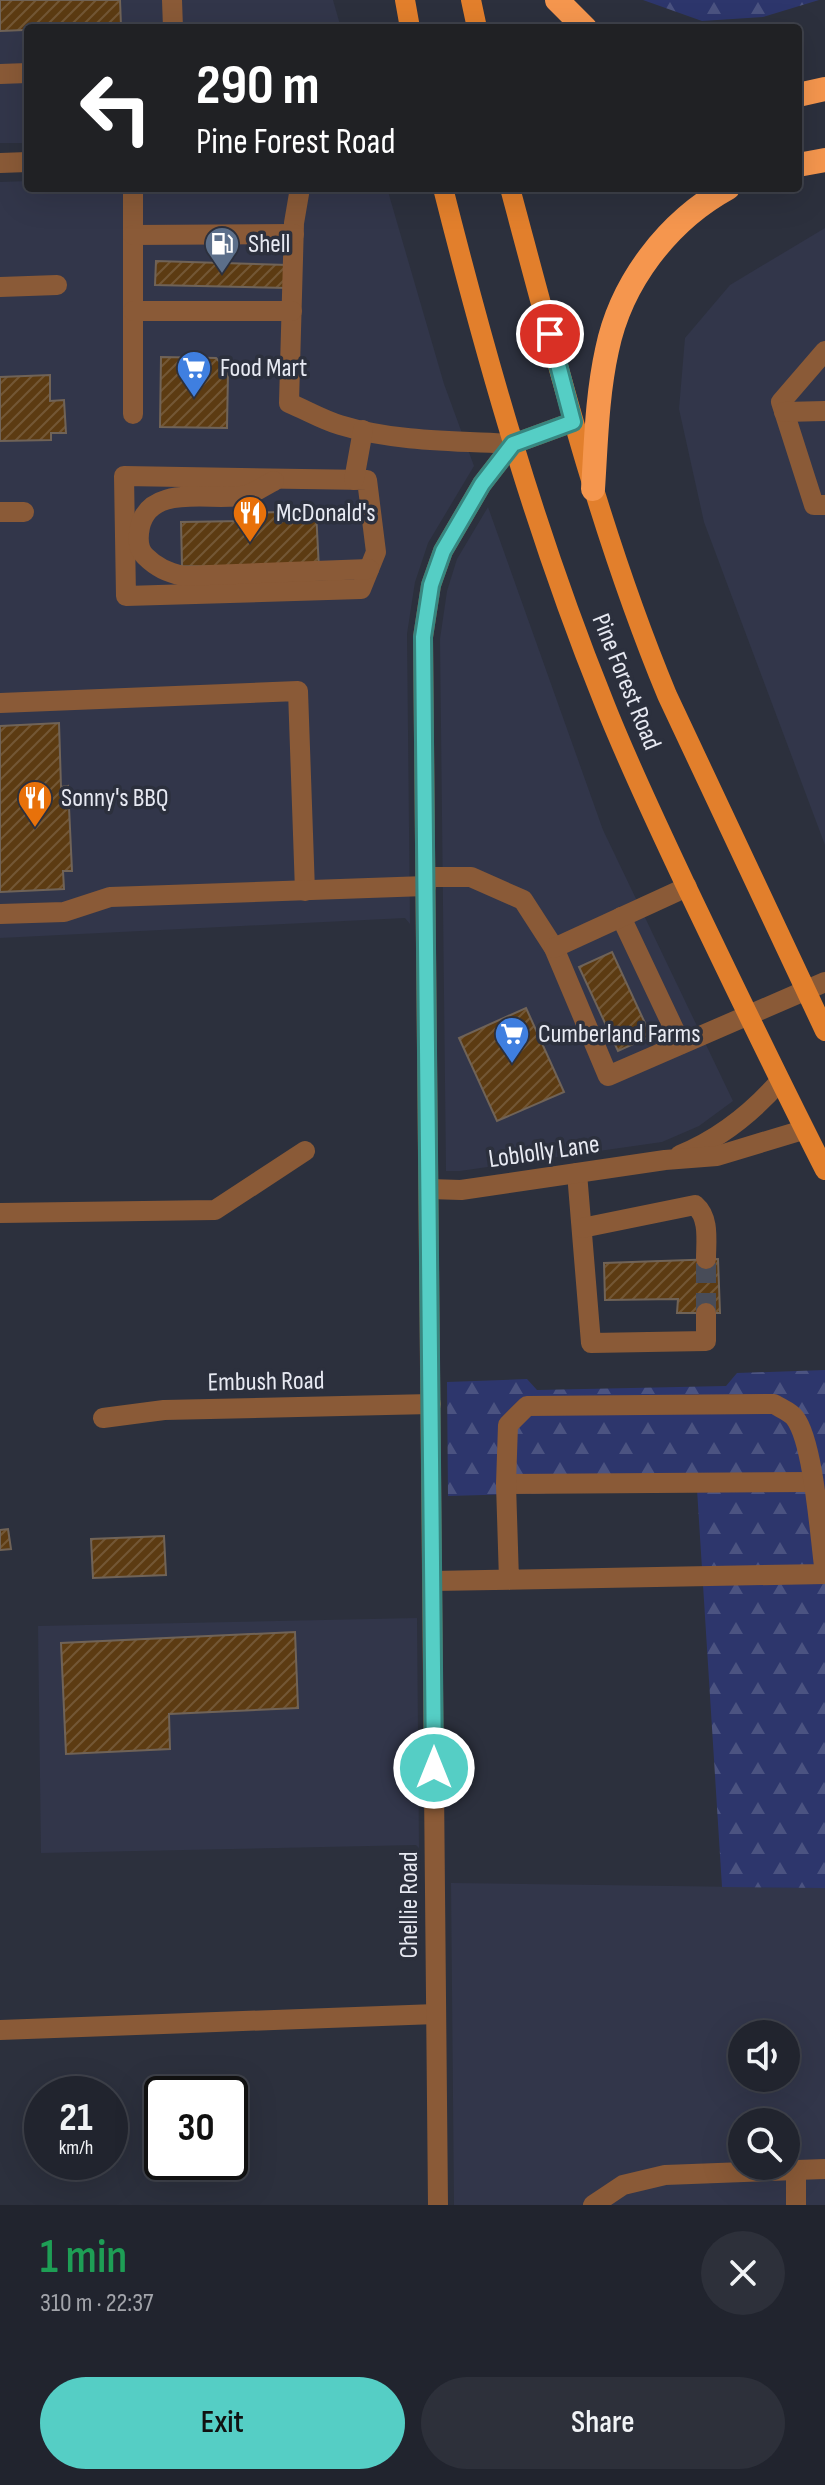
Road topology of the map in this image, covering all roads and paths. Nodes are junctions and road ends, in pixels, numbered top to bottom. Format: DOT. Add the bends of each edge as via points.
graph roads {
  1 [pos="172,0"];
  2 [pos="405,0"];
  3 [pos="471,0"];
  4 [pos="557,0"];
  5 [pos="173,24"];
  6 [pos="409,24"];
  7 [pos="476,24"];
  8 [pos="581,24"];
  9 [pos="24,73"];
  10 [pos="0,74"];
  11 [pos="825,89"];
  12 [pos="802,94"];
  13 [pos="802,153"];
  14 [pos="825,153"];
  15 [pos="825,160"];
  16 [pos="24,162"];
  17 [pos="0,163"];
  18 [pos="802,164"];
  19 [pos="133,192"];
  20 [pos="299,192"];
  21 [pos="444,192"];
  22 [pos="511,192"];
  23 [pos="721,192"];
  24 [pos="294,234"];
  25 [pos="133,235"];
  26 [pos="57,285"];
  27 [pos="0,287"];
  28 [pos="133,311"];
  29 [pos="292,311"];
  30 [pos="825,351"];
  31 [pos="825,411"];
  32 [pos="784,412"];
  33 [pos="133,414"];
  34 [pos="573,422"];
  35 [pos="363,430"];
  36 [pos="513,444"];
  37 [pos="278,479"];
  38 [pos="354,480"];
  39 [pos="593,489"];
  40 [pos="825,505"];
  41 [pos="0,512"];
  42 [pos="24,512"];
  43 [pos="369,569"];
  44 [pos="0,703"];
  45 [pos="426,882"];
  46 [pos="687,887"];
  47 [pos="305,891"];
  48 [pos="0,914"];
  49 [pos="621,917"];
  50 [pos="554,948"];
  51 [pos="825,982"];
  52 [pos="804,990"];
  53 [pos="747,1015"];
  54 [pos="825,1031"];
  55 [pos="681,1044"];
  56 [pos="780,1081"];
  57 [pos="803,1130"];
  58 [pos="305,1151"];
  59 [pos="665,1160"];
  60 [pos="825,1170"];
  61 [pos="577,1173"];
  62 [pos="429,1189"];
  63 [pos="0,1213"];
  64 [pos="582,1228"];
  65 [pos="706,1259"];
  66 [pos="706,1313"];
  67 [pos="431,1404"];
  68 [pos="103,1418"];
  69 [pos="813,1482"];
  70 [pos="506,1484"];
  71 [pos="825,1574"];
  72 [pos="509,1580"];
  73 [pos="433,1581"];
  74 [pos="436,2014"];
  75 [pos="0,2030"];
  76 [pos="825,2169"];
  77 [pos="800,2170"];
  78 [pos="728,2173"];
  79 [pos="796,2180"];
  80 [pos="438,2205"];
  81 [pos="593,2205"];
  82 [pos="796,2205"];
  1 -- 5 [label="street"];
  2 -- 6 [label="main road"];
  3 -- 7 [label="main road"];
  4 -- 8 [label="highway"];
  9 -- 10 [label="street"];
  11 -- 12 [label="highway"];
  13 -- 14 [label="highway"];
  15 -- 18 [label="highway"];
  16 -- 17 [label="street"];
  19 -- 25 [label="street"];
  20 -- 24 [label="street"];
  21 -- 36 [label="main road, Pine Forest Road"];
  22 -- 34 [label="main road, Pine Forest Road"];
  23 -- 39 [label="highway" via="671,232 643,266 622,305 601,377"];
  24 -- 25 [label="street"];
  24 -- 29 [label="street"];
  25 -- 28 [label="street"];
  26 -- 27 [label="street"];
  28 -- 29 [label="street"];
  28 -- 33 [label="street"];
  29 -- 35 [label="street" via="289,403"];
  30 -- 32 [label="street" via="781,402"];
  31 -- 32 [label="street"];
  32 -- 40 [label="street" via="814,505"];
  34 -- 36 [label="street"];
  34 -- 39 [label="main road, Pine Forest Road"];
  35 -- 36 [label="street" via="404,438"];
  35 -- 38 [label="street"];
  36 -- 45 [label="street, Chellie Road" via="463,514 431,585 423,637"];
  36 -- 46 [label="main road, Pine Forest Road" via="602,700"];
  37 -- 38 [label="street"];
  37 -- 43 [label="street" via="246,495 172,497 156,505 142,519 141,552 167,573 183,576"];
  37 -- 43 [label="street" via="124,476 126,596 361,589"];
  38 -- 43 [label="street" via="367,480 376,552"];
  39 -- 52 [label="main road, Pine Forest Road" via="667,695"];
  41 -- 42 [label="street"];
  44 -- 47 [label="street" via="298,691"];
  45 -- 47 [label="street"];
  45 -- 50 [label="street" via="471,877 523,900"];
  45 -- 62 [label="street, Chellie Road"];
  46 -- 49 [label="street"];
  46 -- 53 [label="main road, Pine Forest Road"];
  47 -- 48 [label="street" via="110,897 64,912"];
  49 -- 50 [label="street"];
  49 -- 55 [label="street"];
  50 -- 55 [label="street" via="608,1076"];
  51 -- 52 [label="street"];
  52 -- 53 [label="street"];
  52 -- 54 [label="main road, Pine Forest Road"];
  53 -- 55 [label="street"];
  53 -- 56 [label="main road, Pine Forest Road"];
  56 -- 57 [label="main road, Pine Forest Road"];
  56 -- 59 [label="street, Loblolly Lane" via="722,1133"];
  57 -- 59 [label="street, Loblolly Lane" via="717,1156"];
  57 -- 60 [label="main road, Pine Forest Road"];
  58 -- 63 [label="street" via="215,1210"];
  59 -- 61 [label="street, Loblolly Lane"];
  61 -- 62 [label="street, Loblolly Lane" via="461,1190"];
  61 -- 64 [label="street"];
  62 -- 67 [label="street, Chellie Road"];
  64 -- 65 [label="street" via="695,1205 706,1220"];
  64 -- 66 [label="street" via="591,1343 706,1341"];
  67 -- 68 [label="street, Embush Road" via="164,1410"];
  67 -- 73 [label="street, Chellie Road"];
  69 -- 70 [label="street"];
  69 -- 70 [label="street" via="795,1417 774,1404 527,1406 508,1425"];
  69 -- 71 [label="street"];
  70 -- 72 [label="street"];
  71 -- 72 [label="street"];
  72 -- 73 [label="street"];
  73 -- 74 [label="street, Chellie Road"];
  74 -- 75 [label="street"];
  74 -- 80 [label="street, Chellie Road"];
  76 -- 77 [label="street"];
  78 -- 81 [label="street" via="665,2175 623,2185"];
  79 -- 82 [label="street"];
}
